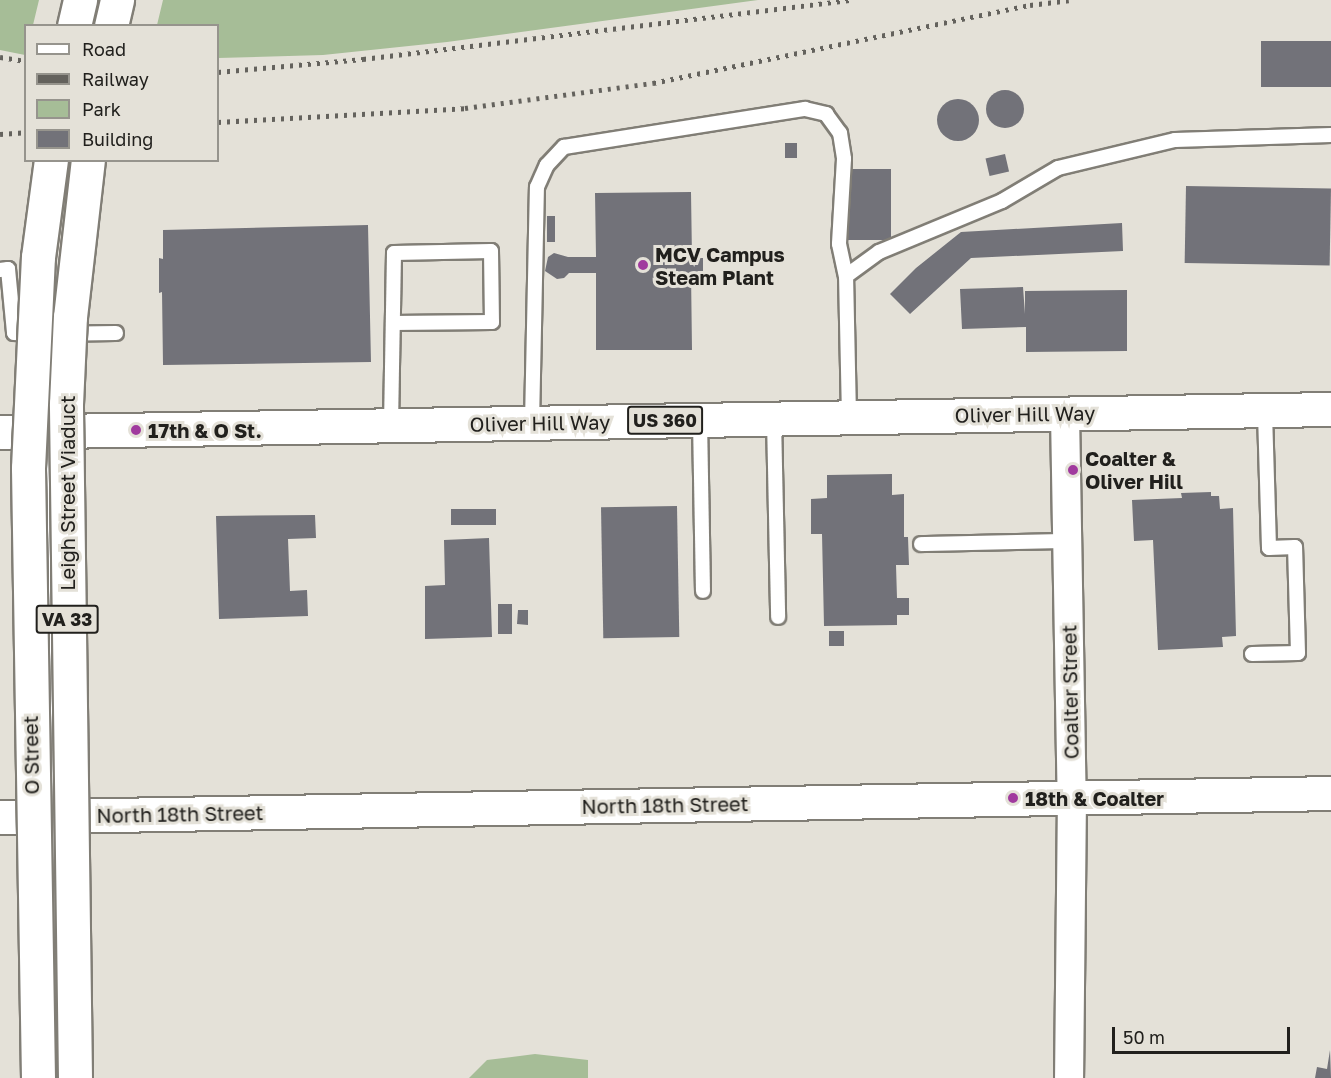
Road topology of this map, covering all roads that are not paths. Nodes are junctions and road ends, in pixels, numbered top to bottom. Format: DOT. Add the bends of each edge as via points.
graph roads {
  1 [pos="80,0"];
  2 [pos="117,0"];
  3 [pos="74,24"];
  4 [pos="111,24"];
  5 [pos="1331,135"];
  6 [pos="51,162"];
  7 [pos="88,162"];
  8 [pos="0,270"];
  9 [pos="846,276"];
  10 [pos="393,323"];
  11 [pos="116,333"];
  12 [pos="46,334"];
  13 [pos="1331,409"];
  14 [pos="1265,410"];
  15 [pos="46,413"];
  16 [pos="1065,414"];
  17 [pos="849,417"];
  18 [pos="774,419"];
  19 [pos="700,420"];
  20 [pos="532,423"];
  21 [pos="391,426"];
  22 [pos="0,432"];
  23 [pos="1067,541"];
  24 [pos="921,544"];
  25 [pos="703,591"];
  26 [pos="778,617"];
  27 [pos="1252,654"];
  28 [pos="1331,793"];
  29 [pos="1072,797"];
  30 [pos="51,816"];
  31 [pos="0,817"];
  32 [pos="38,1078"];
  33 [pos="55,1078"];
  34 [pos="75,1078"];
  35 [pos="1069,1078"];
  1 -- 3 [label="main road"];
  2 -- 4 [label="main road"];
  5 -- 9 [label="lane" via="1175,140 1058,168 1002,201 879,252"];
  6 -- 32 [label="main road, Leigh Street Viaduct / VA 33, bridge" via="38,257 28,468"];
  7 -- 34 [label="main road, Leigh Street Viaduct / VA 33, bridge" via="70,317 66,404"];
  8 -- 12 [label="lane" via="9,269 14,333"];
  9 -- 17 [label="lane"];
  9 -- 20 [label="lane" via="838,244 844,159 840,133 826,114 805,109 564,147 547,165 537,187"];
  10 -- 10 [label="lane" via="492,322 491,251 394,253"];
  10 -- 21 [label="lane"];
  11 -- 12 [label="lane"];
  12 -- 15 [label="lane, O Street"];
  13 -- 14 [label="main road, Oliver Hill Way / US 360"];
  14 -- 16 [label="main road, Oliver Hill Way / US 360"];
  14 -- 27 [label="lane" via="1269,548 1295,547 1298,653"];
  15 -- 21 [label="main road, Oliver Hill Way / US 360"];
  15 -- 22 [label="main road, Oliver Hill Way / US 360"];
  15 -- 30 [label="lane, O Street"];
  16 -- 17 [label="main road, Oliver Hill Way / US 360"];
  16 -- 23 [label="street, Coalter Street"];
  17 -- 18 [label="main road, Oliver Hill Way / US 360"];
  18 -- 19 [label="main road, Oliver Hill Way / US 360"];
  18 -- 26 [label="lane"];
  19 -- 20 [label="main road, Oliver Hill Way / US 360"];
  19 -- 25 [label="lane"];
  20 -- 21 [label="main road, Oliver Hill Way / US 360"];
  23 -- 24 [label="lane"];
  23 -- 29 [label="street, Coalter Street"];
  28 -- 29 [label="main road, North 18th Street"];
  29 -- 30 [label="main road, North 18th Street"];
  29 -- 35 [label="street, Coalter Street"];
  30 -- 31 [label="main road, North 18th Street"];
  30 -- 33 [label="lane, O Street"];
}
